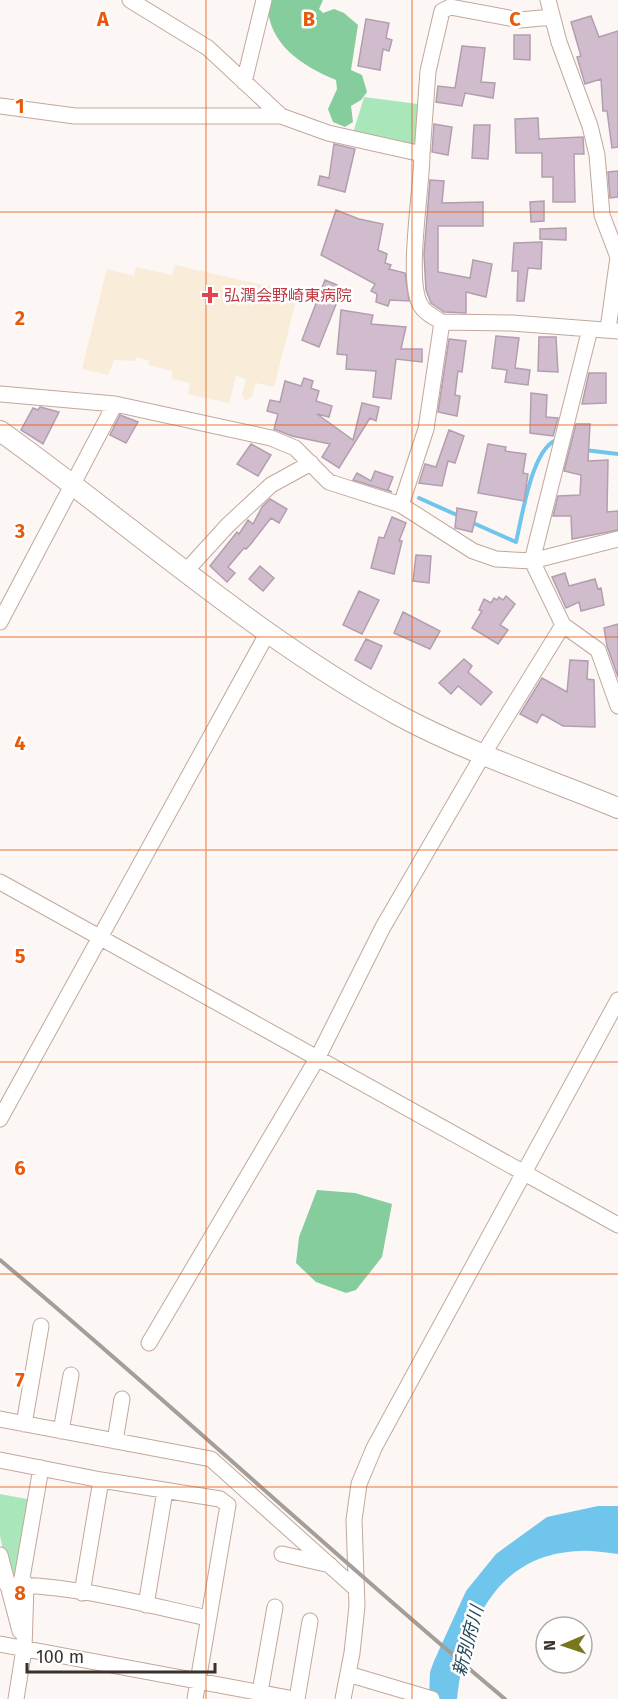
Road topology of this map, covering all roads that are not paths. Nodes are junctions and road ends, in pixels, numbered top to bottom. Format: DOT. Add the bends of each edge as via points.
graph roads {
  1 [pos="130,0"];
  2 [pos="264,0"];
  3 [pos="548,0"];
  4 [pos="552,17"];
  5 [pos="244,82"];
  6 [pos="0,106"];
  7 [pos="281,116"];
  8 [pos="422,154"];
  9 [pos="618,257"];
  10 [pos="442,322"];
  11 [pos="590,329"];
  12 [pos="613,330"];
  13 [pos="0,394"];
  14 [pos="116,404"];
  15 [pos="0,431"];
  16 [pos="311,463"];
  17 [pos="75,485"];
  18 [pos="401,505"];
  19 [pos="618,539"];
  20 [pos="532,561"];
  21 [pos="185,572"];
  22 [pos="0,622"];
  23 [pos="563,625"];
  24 [pos="267,634"];
  25 [pos="618,706"];
  26 [pos="483,753"];
  27 [pos="618,808"];
  28 [pos="0,882"];
  29 [pos="101,938"];
  30 [pos="618,1000"];
  31 [pos="318,1057"];
  32 [pos="0,1119"];
  33 [pos="525,1172"];
  34 [pos="618,1225"];
  35 [pos="41,1326"];
  36 [pos="149,1343"];
  37 [pos="71,1375"];
  38 [pos="122,1399"];
  39 [pos="0,1419"];
  40 [pos="24,1424"];
  41 [pos="61,1431"];
  42 [pos="116,1441"];
  43 [pos="0,1460"];
  44 [pos="41,1468"];
  45 [pos="101,1480"];
  46 [pos="165,1491"];
  47 [pos="282,1554"];
  48 [pos="0,1555"];
  49 [pos="333,1565"];
  50 [pos="8,1585"];
  51 [pos="26,1585"];
  52 [pos="355,1588"];
  53 [pos="82,1593"];
  54 [pos="146,1605"];
  55 [pos="275,1607"];
  56 [pos="208,1618"];
  57 [pos="310,1621"];
  58 [pos="0,1644"];
  59 [pos="24,1649"];
  60 [pos="348,1674"];
  61 [pos="198,1680"];
  62 [pos="263,1695"];
  63 [pos="427,1697"];
  64 [pos="16,1699"];
  65 [pos="195,1699"];
  66 [pos="296,1699"];
  67 [pos="343,1699"];
  1 -- 5 [label="street" via="208,48"];
  2 -- 5 [label="street"];
  3 -- 4 [label="street"];
  4 -- 8 [label="street" via="520,20 450,7 442,11 428,71"];
  4 -- 9 [label="street" via="590,126 597,155 602,215"];
  5 -- 7 [label="street"];
  6 -- 7 [label="street" via="75,116"];
  7 -- 8 [label="street" via="328,133"];
  8 -- 10 [label="street" via="415,259 417,289 420,305"];
  9 -- 12 [label="street"];
  10 -- 11 [label="street"];
  10 -- 18 [label="street" via="426,429"];
  11 -- 12 [label="street"];
  11 -- 20 [label="street"];
  13 -- 14 [label="street"];
  14 -- 16 [label="street" via="271,438 295,448"];
  14 -- 17 [label="street"];
  15 -- 17 [label="street"];
  16 -- 18 [label="street" via="329,482"];
  16 -- 21 [label="street" via="271,485"];
  17 -- 21 [label="street"];
  17 -- 22 [label="street"];
  18 -- 20 [label="street" via="473,551 496,559"];
  19 -- 20 [label="street"];
  20 -- 23 [label="street"];
  21 -- 24 [label="street"];
  23 -- 25 [label="street" via="598,650"];
  23 -- 26 [label="street"];
  24 -- 26 [label="street" via="401,716"];
  24 -- 29 [label="street"];
  26 -- 27 [label="street"];
  26 -- 31 [label="street" via="383,927"];
  28 -- 29 [label="street"];
  29 -- 31 [label="street"];
  29 -- 32 [label="street"];
  30 -- 33 [label="street"];
  31 -- 33 [label="street"];
  31 -- 36 [label="street"];
  33 -- 34 [label="street"];
  33 -- 52 [label="street" via="374,1448 359,1484 354,1520"];
  35 -- 40 [label="street"];
  37 -- 41 [label="street"];
  38 -- 42 [label="street"];
  39 -- 40 [label="street"];
  40 -- 41 [label="street"];
  41 -- 42 [label="street"];
  42 -- 49 [label="street" via="211,1459"];
  43 -- 44 [label="street"];
  44 -- 45 [label="street"];
  44 -- 51 [label="street" via="22,1578"];
  45 -- 46 [label="street"];
  45 -- 53 [label="street"];
  46 -- 54 [label="street"];
  46 -- 56 [label="street" via="220,1498 228,1505"];
  47 -- 49 [label="street"];
  48 -- 50 [label="street"];
  49 -- 52 [label="street"];
  50 -- 51 [label="street"];
  50 -- 59 [label="street"];
  51 -- 53 [label="street"];
  51 -- 59 [label="street"];
  52 -- 60 [label="street" via="355,1630"];
  53 -- 54 [label="street"];
  54 -- 56 [label="street"];
  55 -- 62 [label="street"];
  56 -- 61 [label="street"];
  57 -- 66 [label="street"];
  58 -- 59 [label="street"];
  59 -- 61 [label="street"];
  59 -- 64 [label="street"];
  60 -- 63 [label="street"];
  60 -- 67 [label="street"];
  61 -- 62 [label="street"];
  61 -- 65 [label="street"];
  62 -- 66 [label="street"];
}
